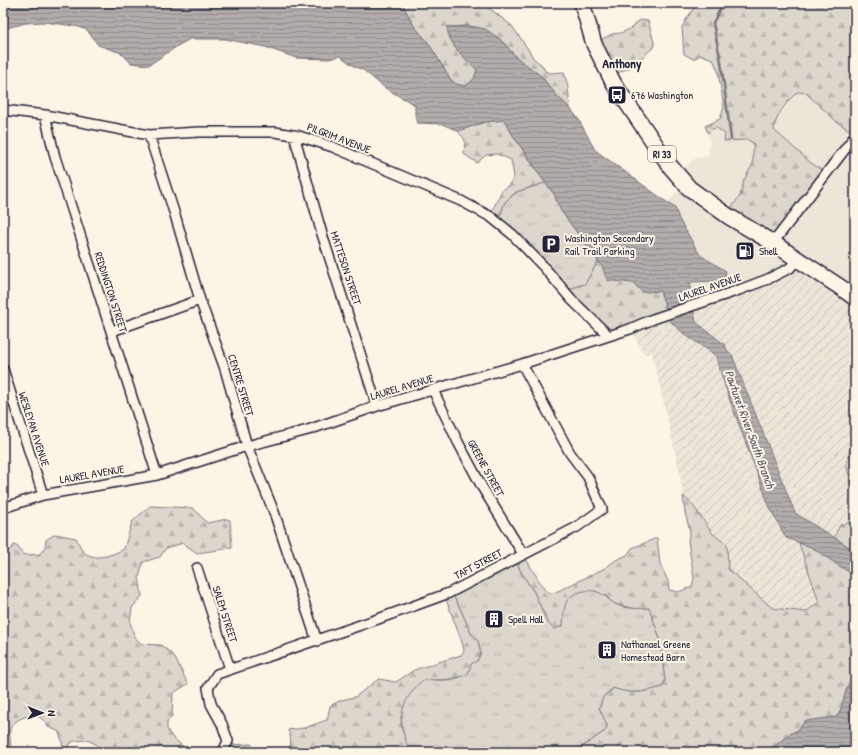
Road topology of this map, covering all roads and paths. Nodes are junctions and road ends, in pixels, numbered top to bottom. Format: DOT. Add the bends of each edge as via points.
graph roads {
  1 [pos="582,3"];
  2 [pos="3,110"];
  3 [pos="45,115"];
  4 [pos="149,135"];
  5 [pos="294,135"];
  6 [pos="855,136"];
  7 [pos="773,243"];
  8 [pos="797,259"];
  9 [pos="855,298"];
  10 [pos="200,300"];
  11 [pos="112,331"];
  12 [pos="608,335"];
  13 [pos="522,364"];
  14 [pos="3,369"];
  15 [pos="433,390"];
  16 [pos="6,392"];
  17 [pos="377,406"];
  18 [pos="248,446"];
  19 [pos="157,475"];
  20 [pos="43,495"];
  21 [pos="3,508"];
  22 [pos="523,554"];
  23 [pos="197,568"];
  24 [pos="317,641"];
  25 [pos="230,669"];
  26 [pos="223,752"];
  1 -- 7 [label="main road, RI 33" via="594,44 614,84 670,166 689,188 728,216"];
  2 -- 3 [label="street, PILGRIM AVENUE"];
  3 -- 4 [label="street, PILGRIM AVENUE"];
  3 -- 11 [label="street, REDDINGTON STREET" via="66,193"];
  4 -- 5 [label="street, PILGRIM AVENUE" via="275,132"];
  4 -- 10 [label="street, CENTRE STREET"];
  5 -- 12 [label="street, PILGRIM AVENUE" via="332,147 461,201 491,217 512,234"];
  5 -- 17 [label="street, MATTESON STREET" via="322,234"];
  6 -- 7 [label="street"];
  7 -- 8 [label="main road, RI 33"];
  8 -- 9 [label="main road, RI 33"];
  8 -- 12 [label="street, LAUREL AVENUE" via="790,268 768,279"];
  10 -- 11 [label="street"];
  10 -- 18 [label="street, CENTRE STREET" via="225,369"];
  11 -- 19 [label="street, REDDINGTON STREET"];
  12 -- 13 [label="street, LAUREL AVENUE"];
  13 -- 15 [label="street, LAUREL AVENUE"];
  13 -- 22 [label="street, TAFT STREET" via="570,453 588,477 602,509 577,527"];
  14 -- 16 [label="street, WESLEYAN AVENUE"];
  15 -- 17 [label="street, LAUREL AVENUE"];
  15 -- 22 [label="street, GREENE STREET" via="482,487"];
  16 -- 20 [label="street, WESLEYAN AVENUE"];
  17 -- 18 [label="street, LAUREL AVENUE" via="308,430"];
  18 -- 19 [label="street, LAUREL AVENUE"];
  18 -- 24 [label="street, CENTRE STREET" via="274,512"];
  19 -- 20 [label="street, LAUREL AVENUE"];
  20 -- 21 [label="street, LAUREL AVENUE"];
  22 -- 24 [label="street, TAFT STREET" via="449,593"];
  23 -- 25 [label="street, SALEM STREET"];
  24 -- 25 [label="street, TAFT STREET"];
  25 -- 26 [label="street, TAFT STREET" via="217,674 208,688 211,704 228,741"];
}
